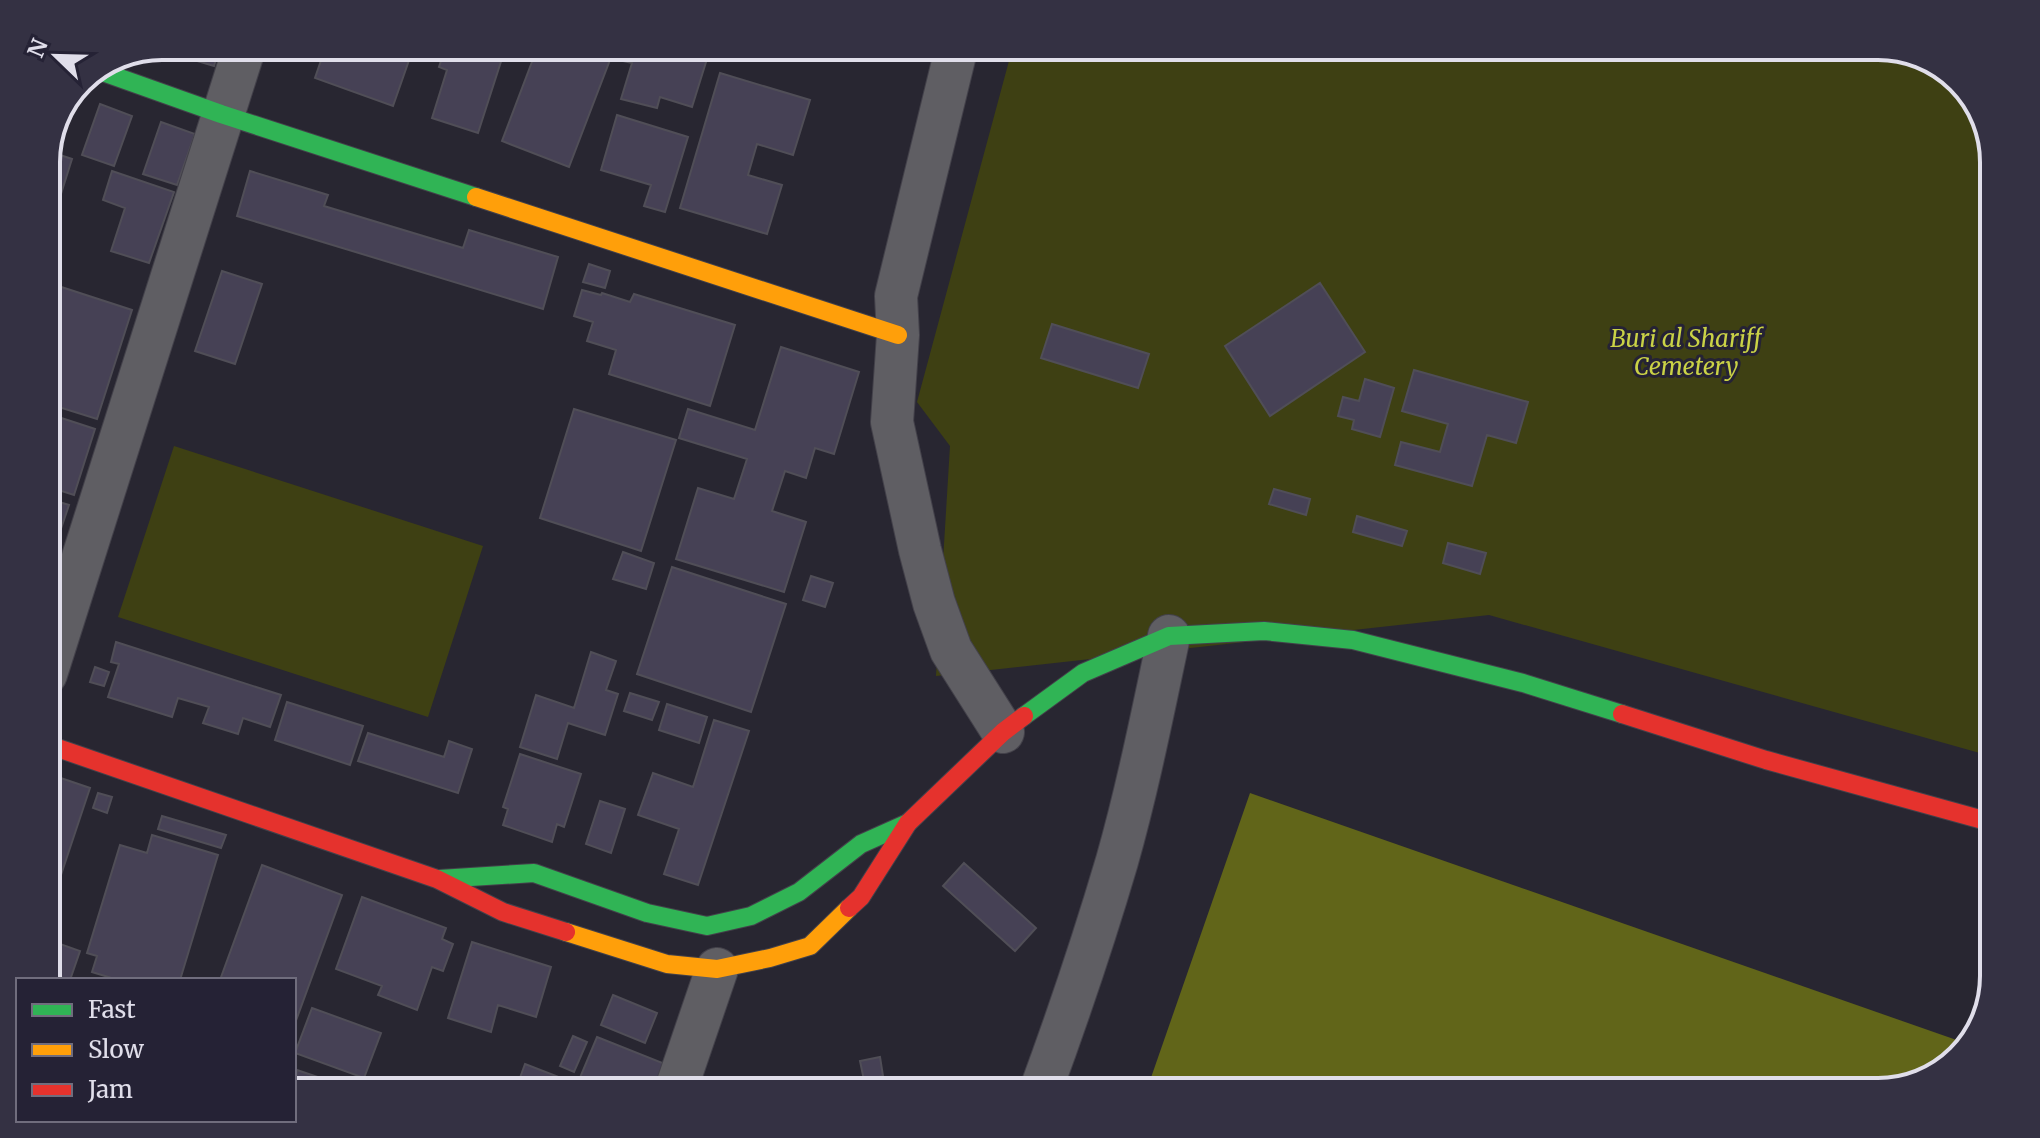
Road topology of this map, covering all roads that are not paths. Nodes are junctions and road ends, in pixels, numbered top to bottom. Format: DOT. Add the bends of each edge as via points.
graph roads {
  1 [pos="240,60"];
  2 [pos="954,60"];
  3 [pos="110,75"];
  4 [pos="221,114"];
  5 [pos="898,335"];
  6 [pos="60,629"];
  7 [pos="1169,636"];
  8 [pos="1003,732"];
  9 [pos="60,749"];
  10 [pos="1980,819"];
  11 [pos="908,823"];
  12 [pos="437,879"];
  13 [pos="717,969"];
  14 [pos="680,1078"];
  15 [pos="1045,1078"];
  1 -- 4 [label="street"];
  2 -- 5 [label="street" via="896,296"];
  3 -- 4 [label="main road"];
  4 -- 5 [label="main road"];
  4 -- 6 [label="street"];
  5 -- 8 [label="street" via="892,422 927,576 951,650"];
  7 -- 8 [label="main road" via="1083,673"];
  7 -- 10 [label="main road" via="1264,631 1353,640 1523,683 1766,760"];
  7 -- 15 [label="street" via="1117,860"];
  8 -- 11 [label="main road"];
  9 -- 12 [label="main road"];
  11 -- 12 [label="main road" via="861,844 787,898 751,916 707,926 647,913 534,873"];
  11 -- 13 [label="main road" via="861,897 810,946"];
  12 -- 13 [label="main road" via="503,912 667,964"];
  13 -- 14 [label="street"];
}
